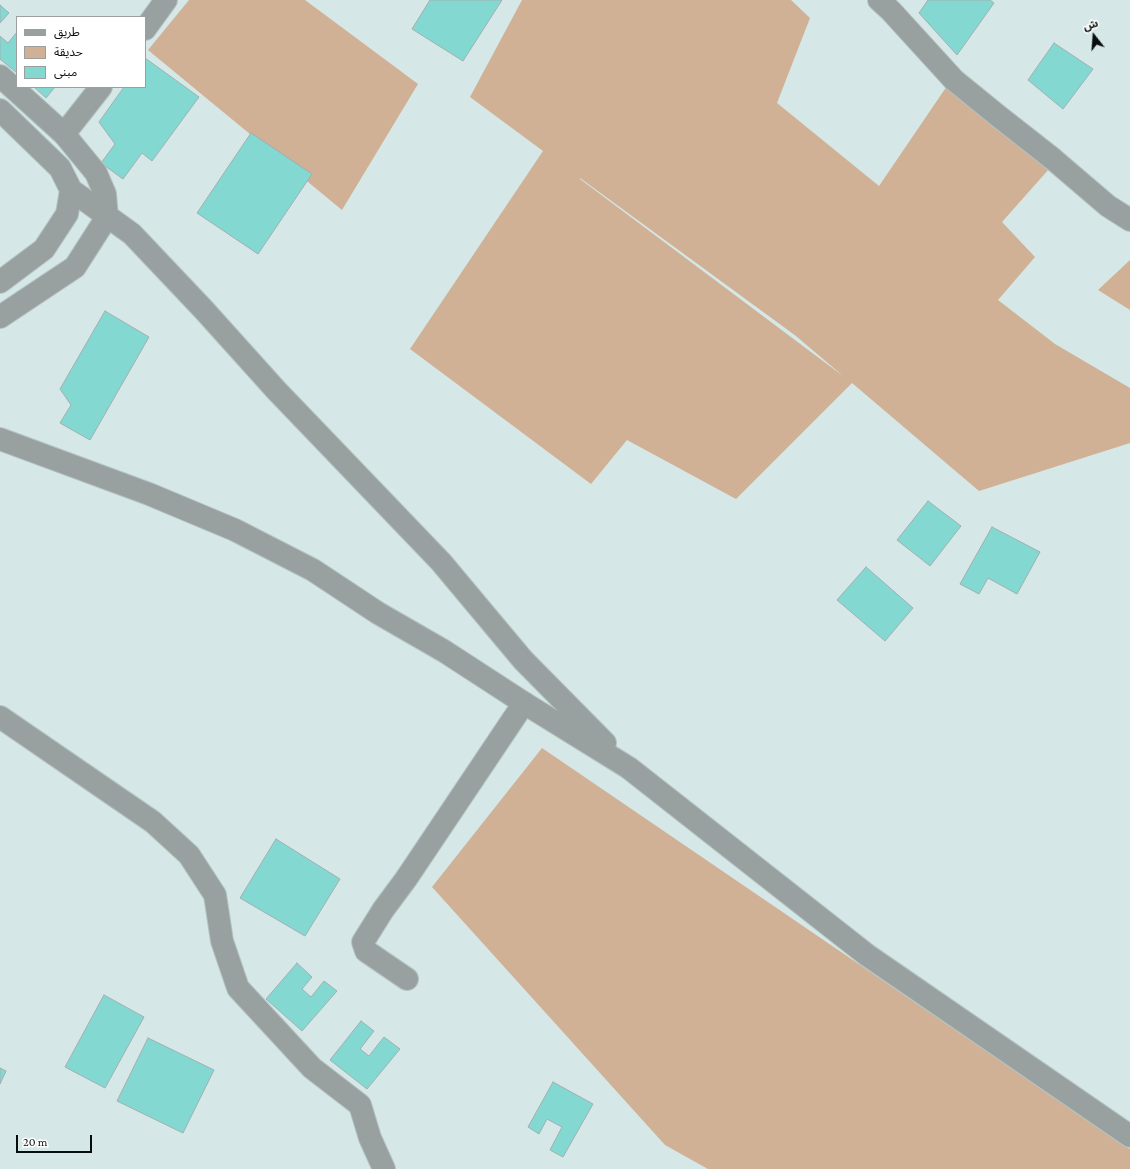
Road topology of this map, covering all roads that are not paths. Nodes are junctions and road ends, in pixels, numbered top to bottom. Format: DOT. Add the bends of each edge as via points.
graph roads {
  1 [pos="166,0"];
  2 [pos="879,0"];
  3 [pos="146,28"];
  4 [pos="0,76"];
  5 [pos="100,88"];
  6 [pos="0,110"];
  7 [pos="64,134"];
  8 [pos="71,190"];
  9 [pos="107,217"];
  10 [pos="1130,220"];
  11 [pos="0,282"];
  12 [pos="0,317"];
  13 [pos="0,438"];
  14 [pos="524,703"];
  15 [pos="0,717"];
  16 [pos="629,768"];
  17 [pos="407,979"];
  18 [pos="1130,1136"];
  19 [pos="384,1169"];
  1 -- 3 [label="street"];
  2 -- 10 [label="street" via="954,80 1108,206"];
  4 -- 7 [label="street"];
  5 -- 7 [label="street"];
  6 -- 8 [label="street" via="60,168"];
  7 -- 9 [label="street" via="96,173 105,194"];
  8 -- 9 [label="street"];
  8 -- 11 [label="street" via="68,214 44,248"];
  9 -- 12 [label="street" via="75,267"];
  9 -- 16 [label="street" via="132,234 204,310 276,390 441,562 523,660"];
  13 -- 14 [label="street" via="142,491 235,530 313,570"];
  14 -- 16 [label="street"];
  14 -- 17 [label="street" via="363,942 366,951"];
  15 -- 19 [label="street" via="154,822 189,855 215,895 222,941 238,988 312,1068 360,1106 370,1138"];
  16 -- 18 [label="street" via="867,955"];
}
